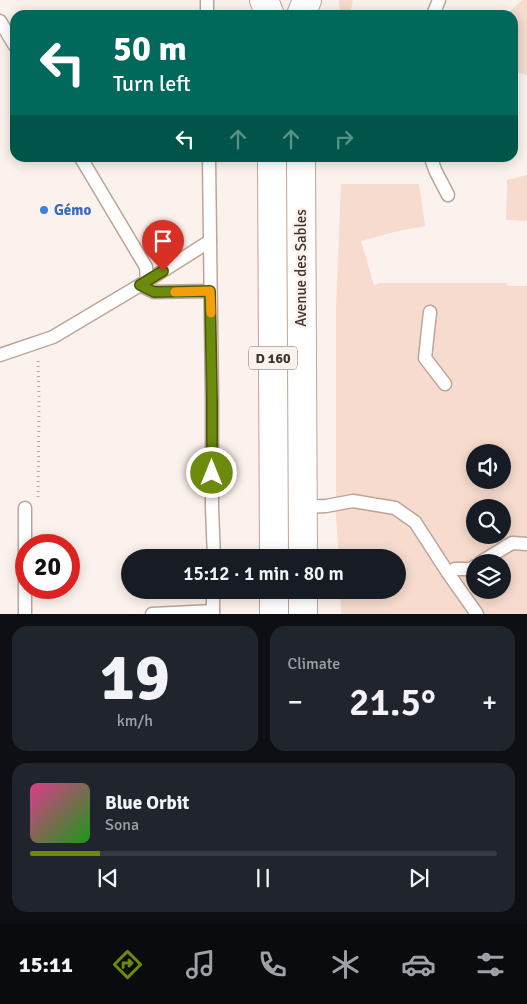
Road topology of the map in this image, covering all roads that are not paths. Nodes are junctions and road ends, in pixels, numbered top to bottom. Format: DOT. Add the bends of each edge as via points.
graph roads {
  1 [pos="0,22"];
  2 [pos="10,38"];
  3 [pos="83,162"];
  4 [pos="209,162"];
  5 [pos="272,162"];
  6 [pos="301,162"];
  7 [pos="432,162"];
  8 [pos="448,195"];
  9 [pos="210,241"];
  10 [pos="143,283"];
  11 [pos="210,291"];
  12 [pos="430,312"];
  13 [pos="0,355"];
  14 [pos="445,384"];
  15 [pos="302,507"];
  16 [pos="25,508"];
  17 [pos="527,544"];
  18 [pos="214,549"];
  19 [pos="274,549"];
  20 [pos="302,549"];
  21 [pos="494,554"];
  22 [pos="466,569"];
  23 [pos="448,573"];
  24 [pos="213,599"];
  25 [pos="274,599"];
  26 [pos="303,599"];
  27 [pos="213,613"];
  28 [pos="25,614"];
  29 [pos="152,614"];
  30 [pos="274,614"];
  31 [pos="303,614"];
  32 [pos="477,614"];
  1 -- 2 [label="lane"];
  3 -- 10 [label="lane" via="146,267"];
  4 -- 9 [label="lane"];
  5 -- 19 [label="main road, Avenue des Sables / D 160"];
  6 -- 15 [label="main road, Avenue des Sables / D 160"];
  7 -- 8 [label="lane"];
  9 -- 10 [label="lane"];
  9 -- 11 [label="lane"];
  10 -- 11 [label="lane" via="154,292"];
  10 -- 13 [label="lane" via="52,337"];
  11 -- 18 [label="lane"];
  12 -- 14 [label="lane" via="426,358"];
  15 -- 20 [label="main road, Avenue des Sables / D 160"];
  15 -- 23 [label="lane" via="353,501 395,508 415,522"];
  16 -- 28 [label="lane"];
  17 -- 21 [label="lane" via="512,543"];
  22 -- 23 [label="lane" via="455,568"];
  23 -- 32 [label="lane"];
  24 -- 27 [label="lane"];
  25 -- 30 [label="main road"];
  26 -- 31 [label="main road"];
  27 -- 29 [label="lane"];
}
